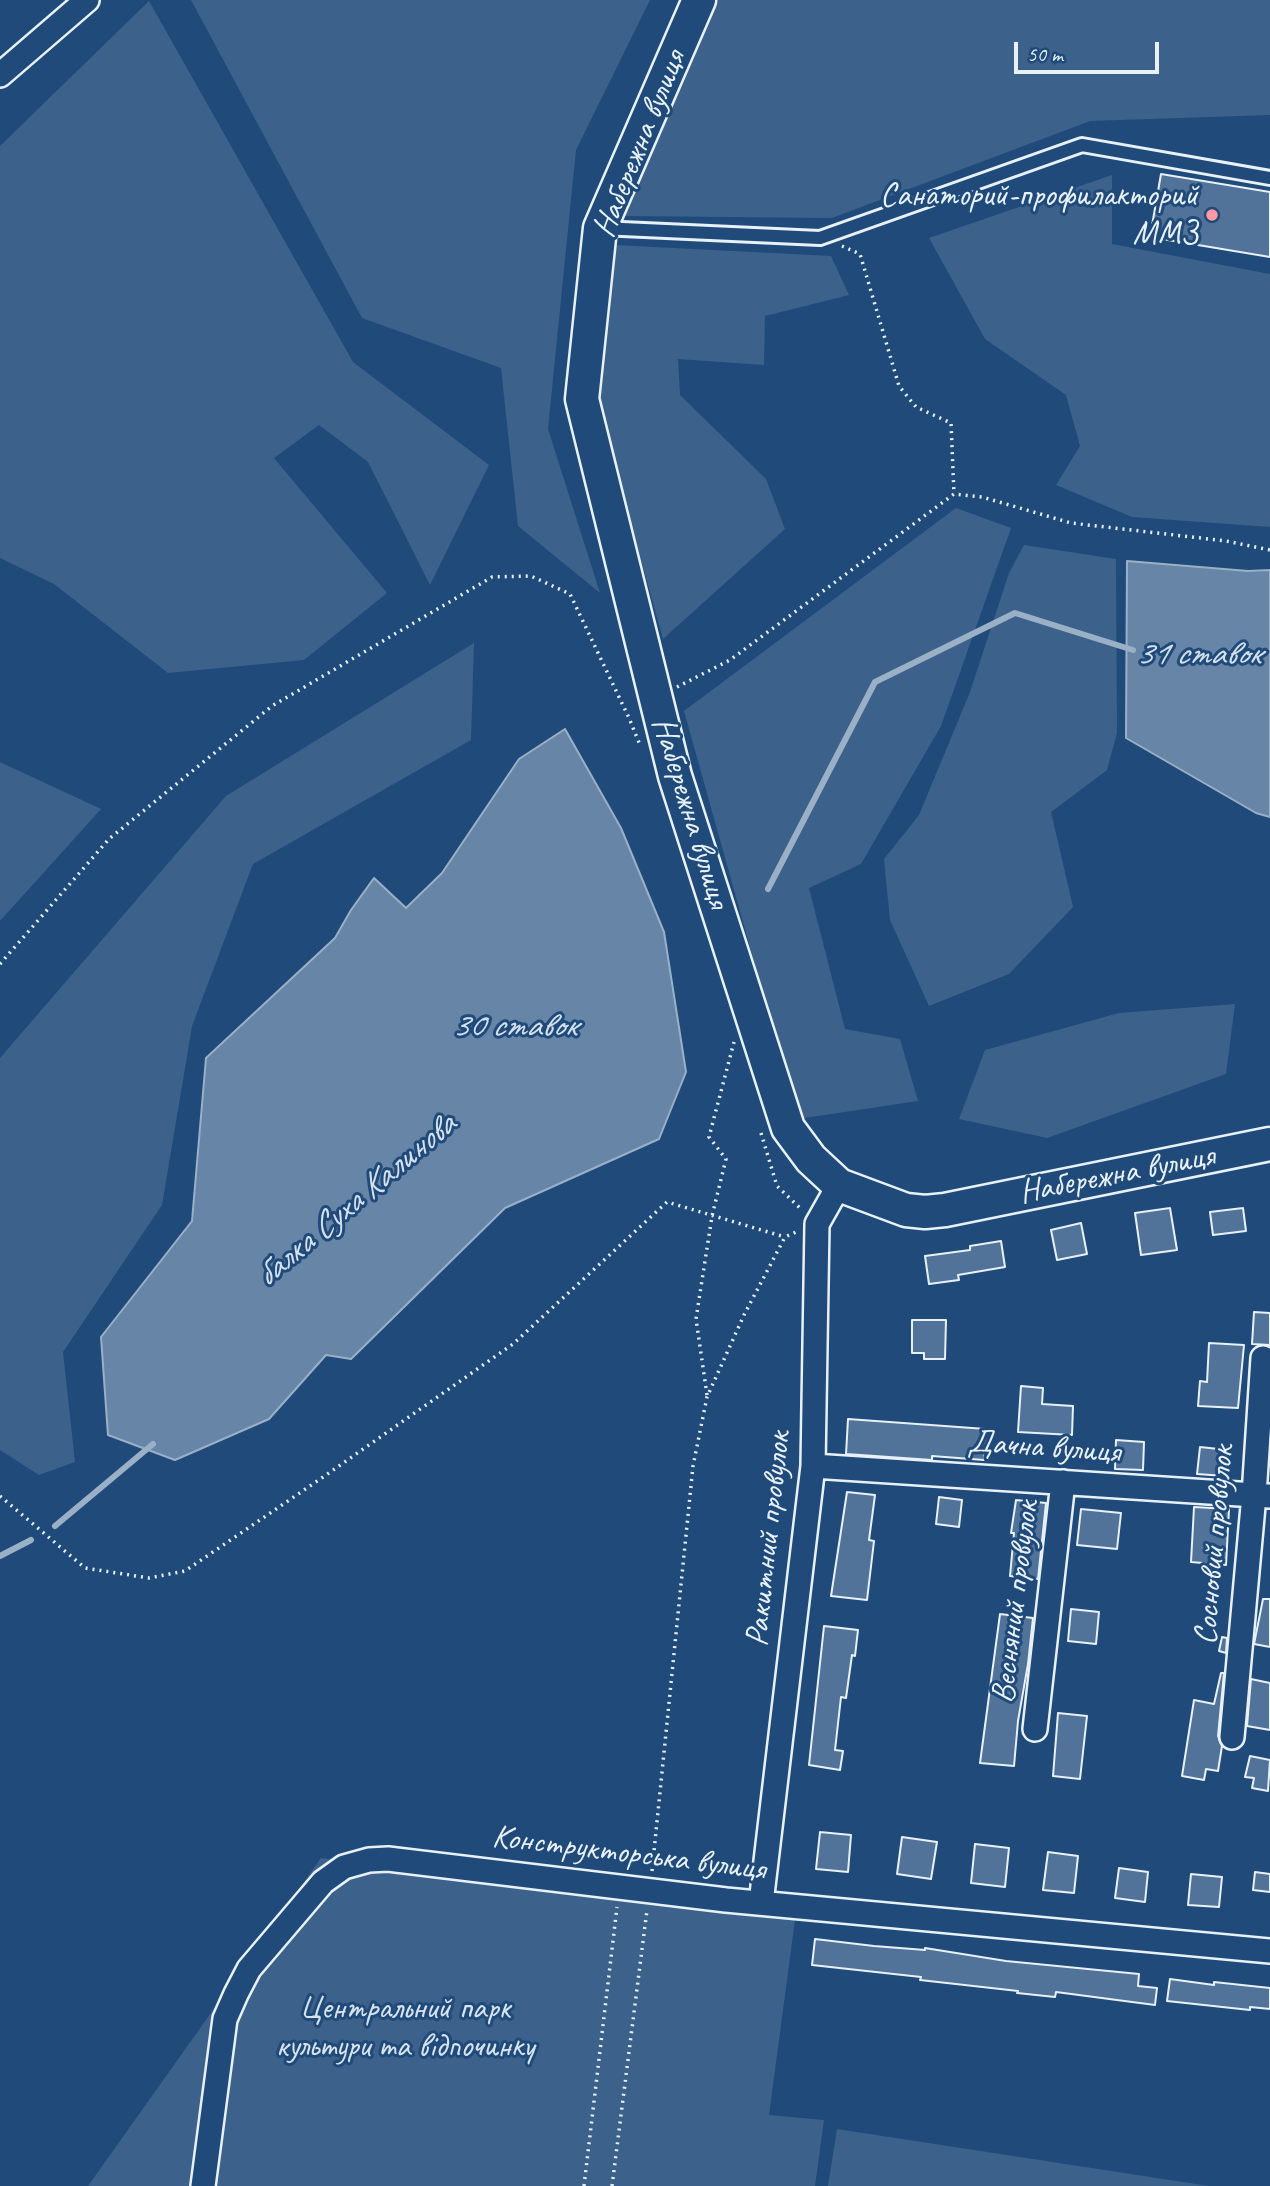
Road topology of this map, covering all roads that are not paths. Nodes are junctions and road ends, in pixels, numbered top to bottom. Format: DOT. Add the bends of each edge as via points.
graph roads {
  1 [pos="87,0"];
  2 [pos="699,0"];
  3 [pos="0,75"];
  4 [pos="1270,178"];
  5 [pos="600,228"];
  6 [pos="1270,1144"];
  7 [pos="839,1185"];
  8 [pos="1263,1358"];
  9 [pos="813,1466"];
  10 [pos="1063,1482"];
  11 [pos="1262,1496"];
  12 [pos="1035,1730"];
  13 [pos="1232,1737"];
  14 [pos="761,1903"];
  15 [pos="1270,1951"];
  16 [pos="203,2186"];
  1 -- 3 [label="street"];
  2 -- 5 [label="street, Набережна вулиця"];
  4 -- 5 [label="lane" via="1082,145 820,238"];
  5 -- 7 [label="street, Набережна вулиця" via="582,400 675,776 788,1128 811,1159"];
  6 -- 7 [label="street, Набережна вулиця" via="925,1212 906,1210"];
  7 -- 9 [label="street, Ракитний провулок" via="817,1224"];
  8 -- 11 [label="street, Сосновий провулок"];
  9 -- 10 [label="street, Дачна вулиця"];
  9 -- 14 [label="street, Ракитний провулок"];
  10 -- 11 [label="street, Дачна вулиця"];
  10 -- 12 [label="street, Весняний провулок"];
  11 -- 13 [label="street, Сосновий провулок"];
  14 -- 15 [label="street, Конструкторська вулиця"];
  14 -- 16 [label="street, Конструкторська вулиця" via="388,1859 344,1867 323,1882 249,1969 236,1994 225,2019"];
}
